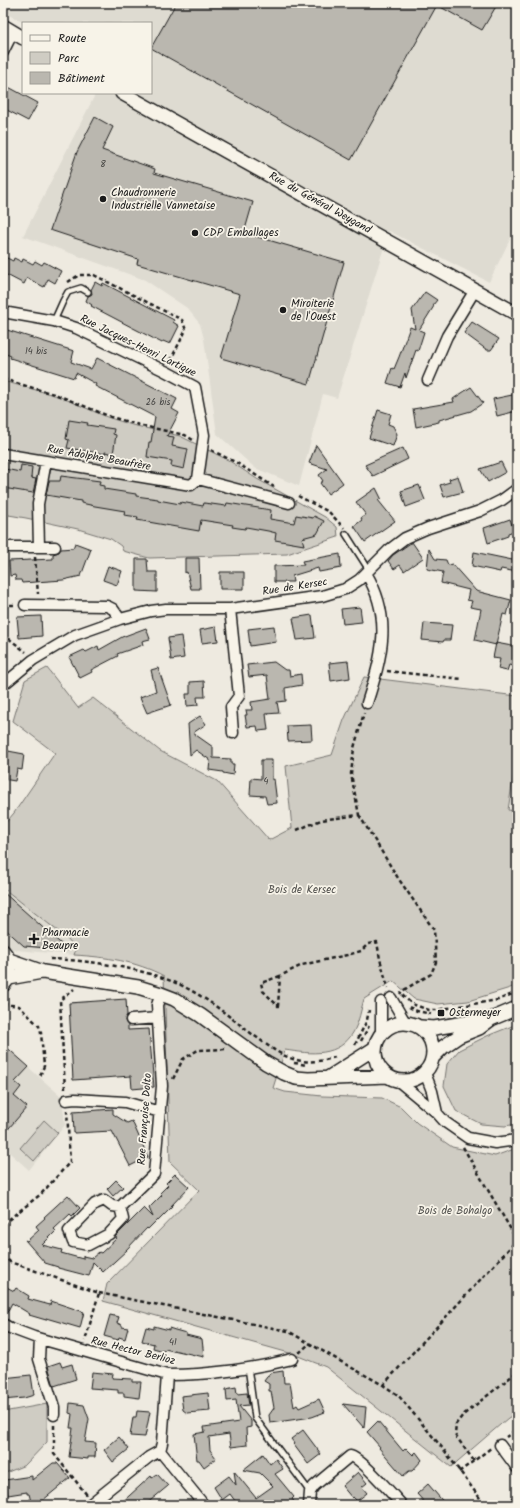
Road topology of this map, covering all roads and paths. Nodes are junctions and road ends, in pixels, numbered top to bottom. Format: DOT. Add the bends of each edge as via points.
graph roads {
  1 [pos="13,32"];
  2 [pos="3,52"];
  3 [pos="124,94"];
  4 [pos="62,286"];
  5 [pos="475,290"];
  6 [pos="88,292"];
  7 [pos="3,312"];
  8 [pos="517,314"];
  9 [pos="54,321"];
  10 [pos="165,371"];
  11 [pos="3,379"];
  12 [pos="428,380"];
  13 [pos="203,446"];
  14 [pos="3,454"];
  15 [pos="46,461"];
  16 [pos="194,482"];
  17 [pos="517,489"];
  18 [pos="279,490"];
  19 [pos="295,495"];
  20 [pos="289,504"];
  21 [pos="346,534"];
  22 [pos="3,547"];
  23 [pos="36,547"];
  24 [pos="55,547"];
  25 [pos="367,572"];
  26 [pos="25,605"];
  27 [pos="39,605"];
  28 [pos="230,609"];
  29 [pos="120,619"];
  30 [pos="3,634"];
  31 [pos="34,660"];
  32 [pos="378,670"];
  33 [pos="462,679"];
  34 [pos="3,685"];
  35 [pos="367,703"];
  36 [pos="233,733"];
  37 [pos="359,815"];
  38 [pos="297,830"];
  39 [pos="6,956"];
  40 [pos="45,967"];
  41 [pos="280,976"];
  42 [pos="6,982"];
  43 [pos="517,992"];
  44 [pos="161,994"];
  45 [pos="517,996"];
  46 [pos="395,998"];
  47 [pos="3,1004"];
  48 [pos="376,1004"];
  49 [pos="476,1008"];
  50 [pos="517,1008"];
  51 [pos="437,1014"];
  52 [pos="158,1018"];
  53 [pos="491,1019"];
  54 [pos="131,1020"];
  55 [pos="405,1022"];
  56 [pos="371,1024"];
  57 [pos="421,1027"];
  58 [pos="381,1033"];
  59 [pos="357,1048"];
  60 [pos="375,1048"];
  61 [pos="227,1049"];
  62 [pos="265,1049"];
  63 [pos="350,1049"];
  64 [pos="339,1055"];
  65 [pos="434,1057"];
  66 [pos="281,1058"];
  67 [pos="338,1060"];
  68 [pos="425,1073"];
  69 [pos="40,1076"];
  70 [pos="328,1078"];
  71 [pos="393,1078"];
  72 [pos="172,1085"];
  73 [pos="66,1100"];
  74 [pos="160,1112"];
  75 [pos="437,1112"];
  76 [pos="517,1140"];
  77 [pos="462,1146"];
  78 [pos="120,1207"];
  79 [pos="517,1240"];
  80 [pos="3,1255"];
  81 [pos="99,1293"];
  82 [pos="3,1324"];
  83 [pos="40,1339"];
  84 [pos="82,1351"];
  85 [pos="292,1359"];
  86 [pos="248,1367"];
  87 [pos="517,1372"];
  88 [pos="167,1375"];
  89 [pos="383,1385"];
  90 [pos="54,1414"];
  91 [pos="517,1429"];
  92 [pos="499,1443"];
  93 [pos="160,1451"];
  94 [pos="474,1461"];
  95 [pos="517,1468"];
  96 [pos="459,1472"];
  97 [pos="310,1492"];
  98 [pos="517,1498"];
  99 [pos="91,1503"];
  100 [pos="204,1505"];
  101 [pos="309,1505"];
  102 [pos="402,1505"];
  103 [pos="485,1505"];
  104 [pos="509,1505"];
  1 -- 2 [label="street"];
  3 -- 5 [label="street, Rue du Général Weygand"];
  4 -- 10 [label="path" via="79,276 94,276 182,320 186,330"];
  5 -- 8 [label="street, Rue du Général Weygand"];
  5 -- 12 [label="street" via="447,336"];
  6 -- 9 [label="lane" via="81,288 68,292"];
  7 -- 9 [label="street, Rue Jacques-Henri Lartigue"];
  9 -- 10 [label="street, Rue Jacques-Henri Lartigue" via="76,328"];
  10 -- 13 [label="street, Rue Jacques-Henri Lartigue" via="196,387 204,435"];
  11 -- 13 [label="path" via="57,394 112,417 185,435"];
  13 -- 16 [label="street, Rue Jacques-Henri Lartigue"];
  13 -- 18 [label="path"];
  14 -- 15 [label="street, Rue Adolphe Beaufrère"];
  15 -- 16 [label="street, Rue Adolphe Beaufrère"];
  15 -- 23 [label="street" via="38,504"];
  16 -- 20 [label="street, Rue Adolphe Beaufrère"];
  17 -- 25 [label="street, Rue de Kersec" via="492,505 405,538"];
  19 -- 21 [label="path" via="329,512"];
  21 -- 25 [label="lane"];
  22 -- 23 [label="street"];
  23 -- 24 [label="street"];
  23 -- 27 [label="path"];
  25 -- 28 [label="street, Rue de Kersec" via="352,585 336,593"];
  25 -- 32 [label="street" via="380,603 382,646"];
  26 -- 27 [label="street"];
  27 -- 29 [label="street" via="106,606 113,609"];
  28 -- 29 [label="street, Rue de Kersec" via="159,609"];
  28 -- 36 [label="street" via="239,696 231,708"];
  29 -- 31 [label="street, Rue de Kersec" via="75,635"];
  30 -- 31 [label="path"];
  31 -- 34 [label="street, Rue de Kersec"];
  32 -- 33 [label="path"];
  32 -- 35 [label="street"];
  35 -- 37 [label="path" via="354,748 352,774"];
  37 -- 38 [label="path" via="321,820"];
  37 -- 46 [label="path" via="434,930 436,962 431,974"];
  39 -- 40 [label="street"];
  39 -- 42 [label="street" via="11,966"];
  40 -- 42 [label="street"];
  40 -- 44 [label="street"];
  40 -- 62 [label="path" via="64,963 126,972 171,985 204,1002"];
  40 -- 64 [label="path" via="47,959 59,959 127,968 161,977 191,990 208,1001 278,1053 304,1061 319,1061"];
  41 -- 41 [label="path" via="279,994 278,1006 263,990 261,983"];
  41 -- 46 [label="path" via="302,965 361,951 368,944 378,942 383,973"];
  43 -- 46 [label="path" via="498,1000 436,1010 412,1004 404,995"];
  44 -- 52 [label="street, Rue Françoise Dolto" via="157,1005"];
  44 -- 70 [label="street" via="200,1014 266,1063 284,1073 296,1078"];
  45 -- 49 [label="path"];
  46 -- 51 [label="path" via="401,999 417,1011"];
  46 -- 55 [label="street"];
  47 -- 69 [label="path" via="19,1006 39,1026 44,1066"];
  48 -- 58 [label="street"];
  48 -- 63 [label="path" via="369,1010 356,1044"];
  50 -- 53 [label="street"];
  52 -- 54 [label="street"];
  52 -- 74 [label="street, Rue Françoise Dolto" via="162,1086"];
  53 -- 57 [label="street" via="434,1028"];
  53 -- 65 [label="street" via="479,1028 459,1036"];
  55 -- 57 [label="street"];
  55 -- 58 [label="street" via="387,1028"];
  56 -- 59 [label="path"];
  57 -- 65 [label="street" via="432,1040"];
  58 -- 60 [label="street"];
  60 -- 70 [label="street"];
  60 -- 71 [label="street" via="375,1056 382,1071"];
  61 -- 72 [label="path" via="198,1050 183,1059"];
  65 -- 68 [label="street"];
  66 -- 67 [label="path" via="308,1065 321,1065"];
  68 -- 71 [label="street" via="407,1081"];
  68 -- 75 [label="street"];
  70 -- 71 [label="street"];
  71 -- 75 [label="street"];
  73 -- 74 [label="street" via="125,1102"];
  74 -- 78 [label="street, Rue Françoise Dolto" via="154,1174"];
  75 -- 76 [label="street" via="445,1122 468,1138 495,1143"];
  77 -- 79 [label="path"];
  78 -- 78 [label="street" via="112,1206 104,1200 95,1204 69,1231 73,1242 88,1245 108,1234 123,1219"];
  79 -- 89 [label="path"];
  80 -- 81 [label="path" via="10,1262"];
  81 -- 84 [label="path"];
  81 -- 89 [label="path" via="288,1331"];
  82 -- 83 [label="street, Rue Hector Berlioz"];
  83 -- 84 [label="street, Rue Hector Berlioz"];
  83 -- 90 [label="street" via="39,1359"];
  84 -- 88 [label="street, Rue Hector Berlioz"];
  85 -- 86 [label="street, Rue Hector Berlioz"];
  86 -- 88 [label="street, Rue Hector Berlioz"];
  86 -- 97 [label="lane" via="255,1418"];
  87 -- 94 [label="path" via="463,1415 456,1424 455,1435"];
  88 -- 93 [label="street"];
  89 -- 96 [label="path" via="406,1403"];
  90 -- 99 [label="path" via="54,1454"];
  91 -- 92 [label="path"];
  92 -- 94 [label="path"];
  92 -- 95 [label="street"];
  93 -- 99 [label="street"];
  93 -- 100 [label="street"];
  94 -- 96 [label="path"];
  96 -- 103 [label="path"];
  97 -- 101 [label="street"];
  97 -- 102 [label="street" via="343,1461 354,1456"];
  98 -- 104 [label="lane"];
}
